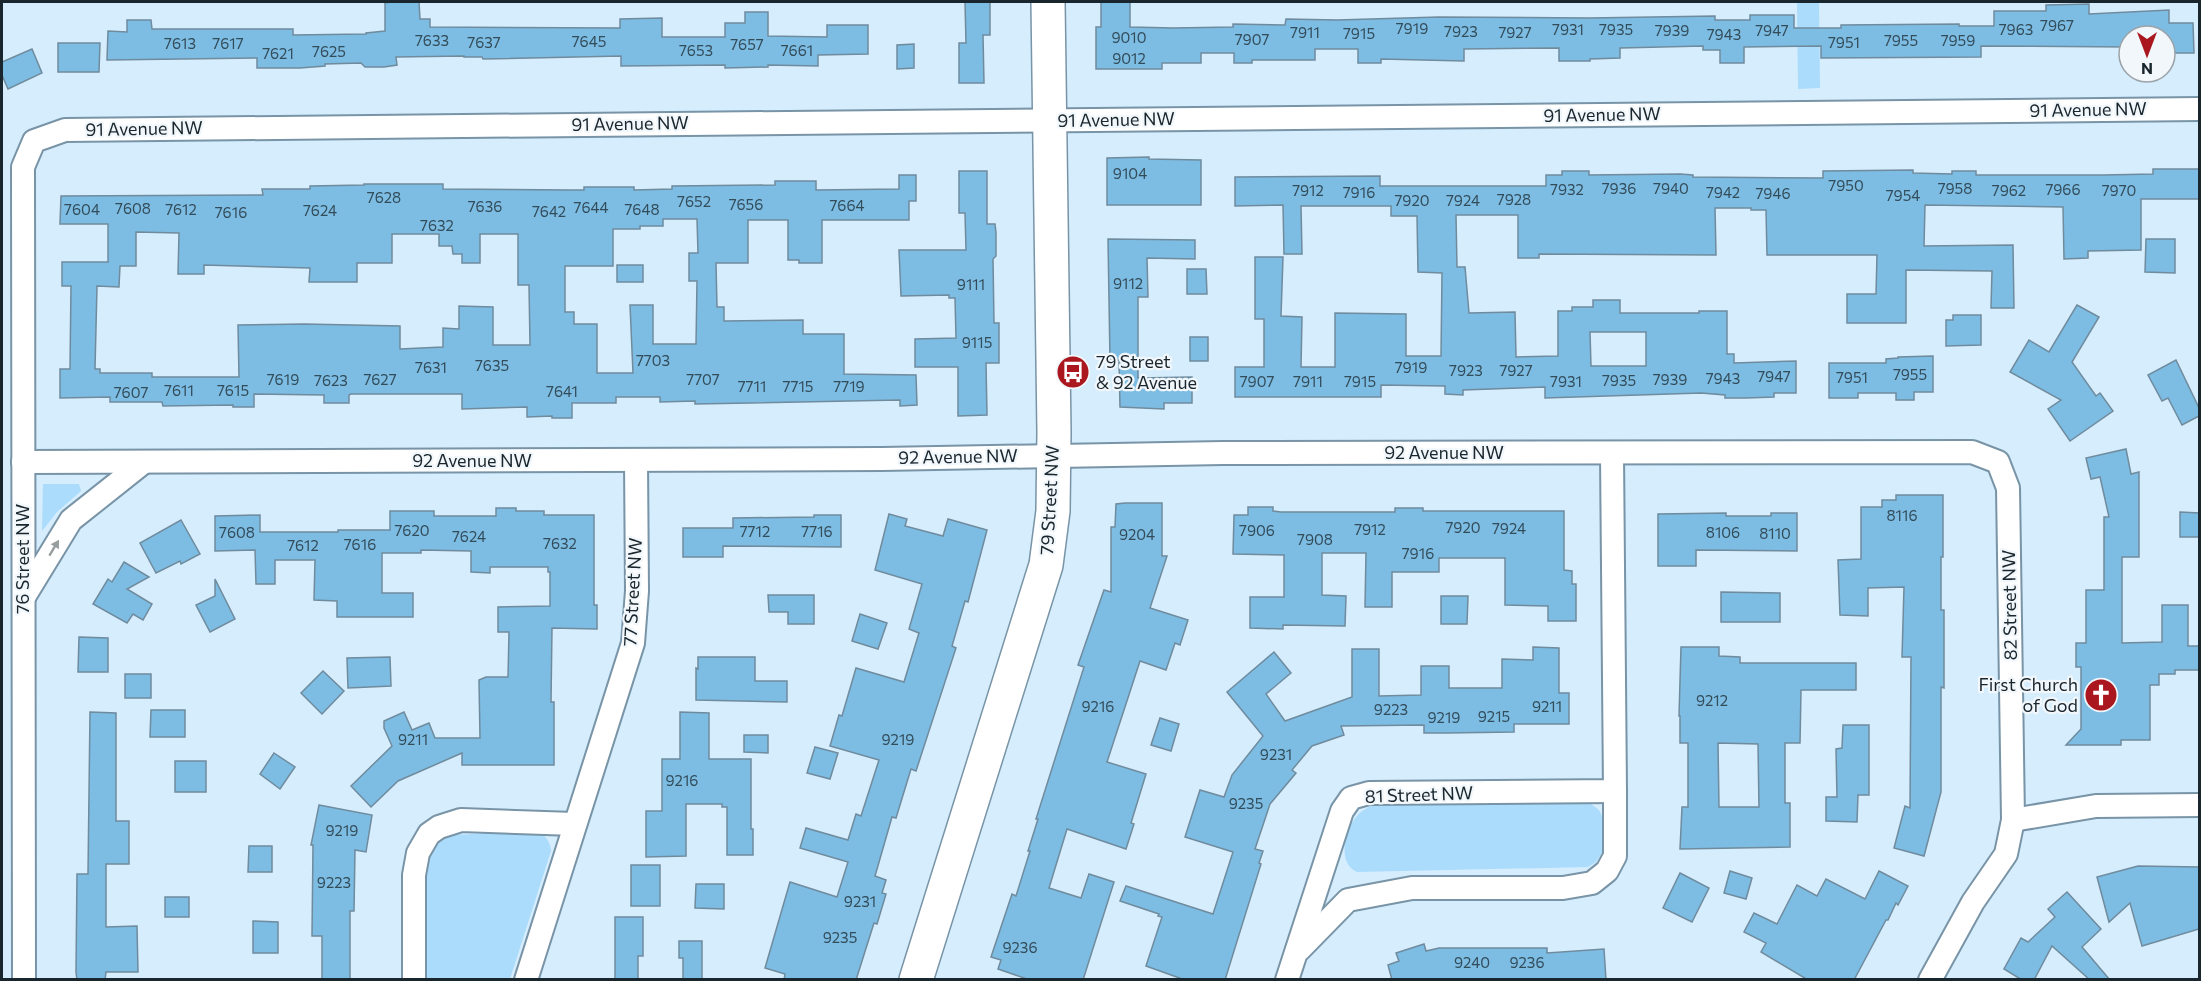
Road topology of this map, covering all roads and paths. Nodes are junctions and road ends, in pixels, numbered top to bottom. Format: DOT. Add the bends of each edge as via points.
graph roads {
  1 [pos="1048,2"];
  2 [pos="2199,109"];
  3 [pos="1051,120"];
  4 [pos="34,141"];
  5 [pos="1612,454"];
  6 [pos="1053,455"];
  7 [pos="636,460"];
  8 [pos="23,462"];
  9 [pos="144,462"];
  10 [pos="1998,462"];
  11 [pos="24,598"];
  12 [pos="1616,791"];
  13 [pos="2199,805"];
  14 [pos="2013,820"];
  15 [pos="574,824"];
  16 [pos="1296,953"];
  17 [pos="24,980"];
  18 [pos="414,980"];
  19 [pos="526,980"];
  20 [pos="916,980"];
  21 [pos="1287,980"];
  22 [pos="1930,980"];
  1 -- 3 [label="street, 79 Street NW"];
  2 -- 3 [label="street, 91 Avenue NW"];
  3 -- 4 [label="street, 91 Avenue NW" via="65,130"];
  3 -- 6 [label="street, 79 Street NW"];
  4 -- 8 [label="street, 76 Street NW" via="23,167"];
  5 -- 6 [label="street, 92 Avenue NW"];
  5 -- 10 [label="street, 92 Avenue NW" via="1972,452"];
  5 -- 12 [label="street, 81 Street NW"];
  6 -- 7 [label="street, 92 Avenue NW"];
  6 -- 20 [label="street, 79 Street NW" via="1053,512 1046,565"];
  7 -- 9 [label="street, 92 Avenue NW"];
  7 -- 15 [label="street, 77 Street NW" via="637,591 633,643"];
  8 -- 9 [label="street, 92 Avenue NW"];
  8 -- 11 [label="street, 76 Street NW"];
  11 -- 9 [label="street, one-way" via="71,520"];
  10 -- 14 [label="street, 82 Street NW" via="2008,488"];
  11 -- 17 [label="street, 76 Street NW"];
  12 -- 16 [label="street, 81 Street NW" via="1615,856 1607,871 1592,883 1563,888 1412,888 1348,900"];
  12 -- 16 [label="street, 81 Street NW" via="1369,793 1351,798 1342,811"];
  13 -- 14 [label="street" via="2096,806"];
  14 -- 22 [label="street, 82 Street NW" via="2006,854 1973,902"];
  15 -- 18 [label="street" via="461,820 429,834 418,853 414,875"];
  15 -- 19 [label="street, 77 Street NW"];
  16 -- 21 [label="street, 81 Street NW"];
}
